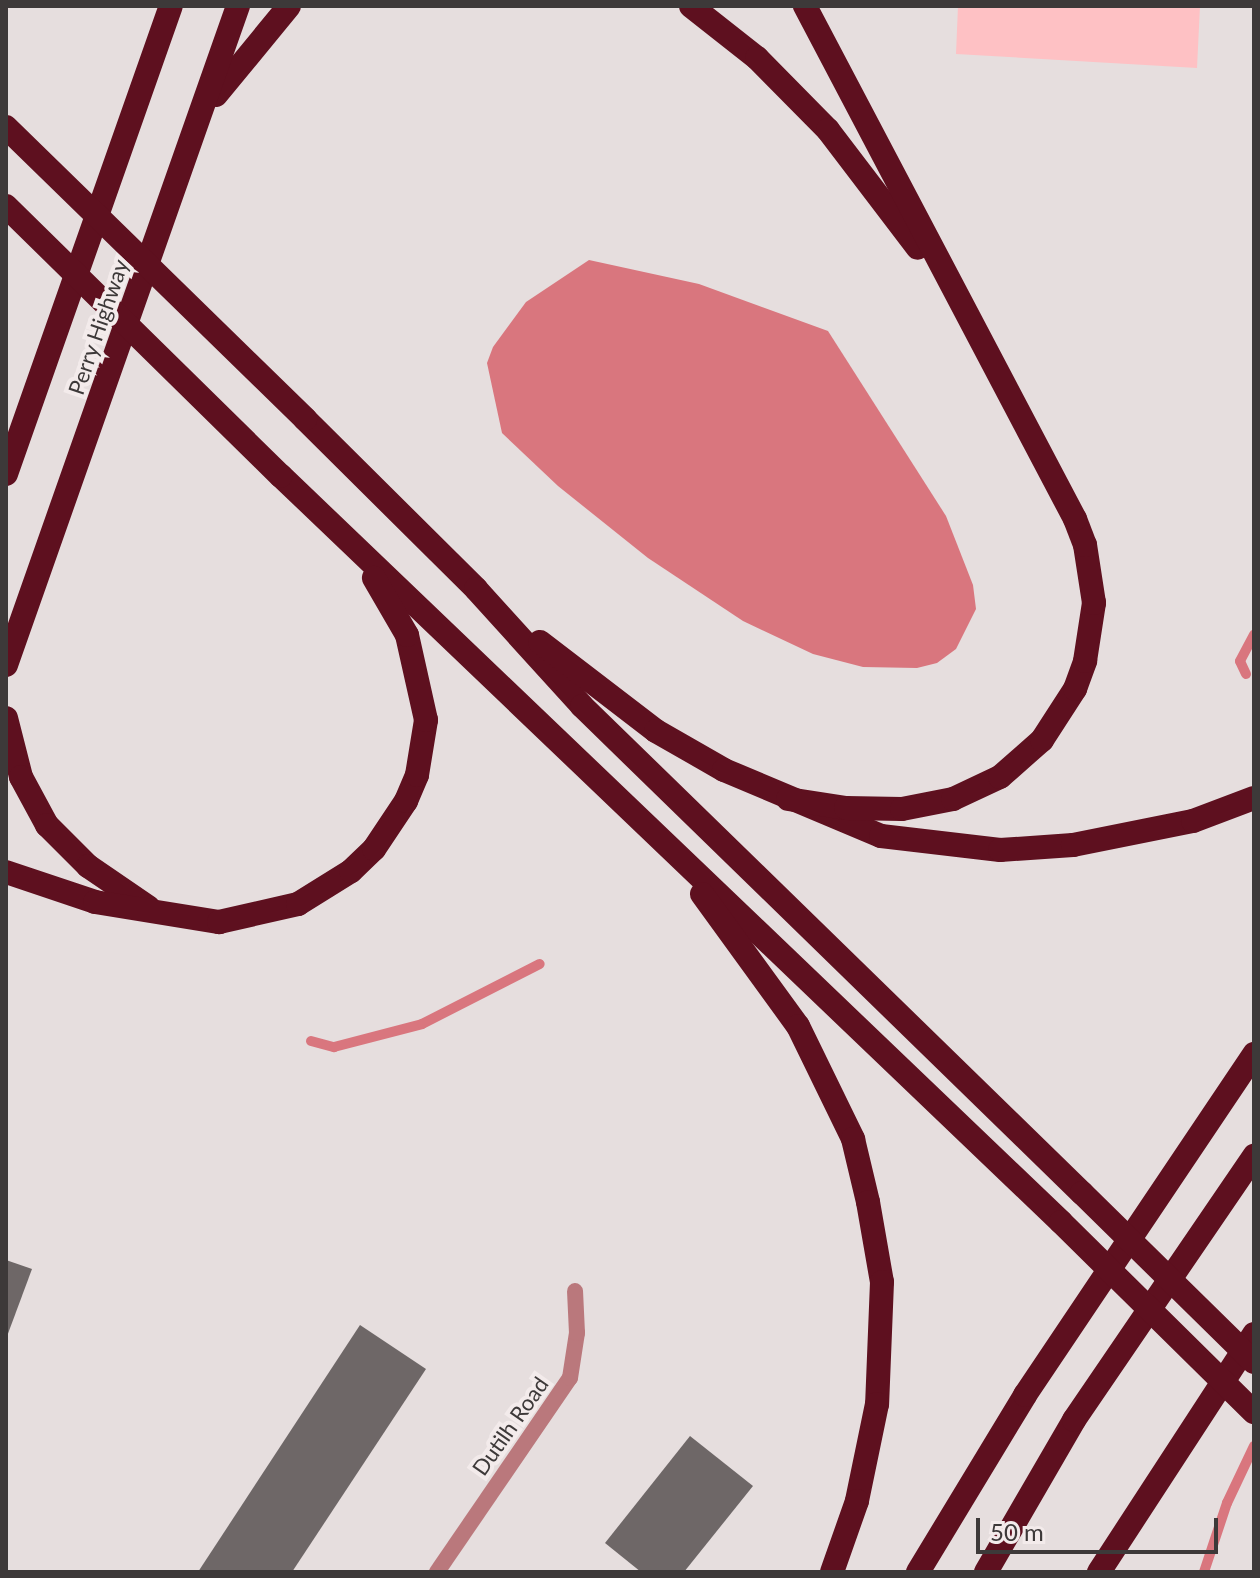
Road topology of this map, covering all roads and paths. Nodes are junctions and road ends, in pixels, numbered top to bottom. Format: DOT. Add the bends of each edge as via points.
graph roads {
  1 [pos="171,6"];
  2 [pos="238,6"];
  3 [pos="289,6"];
  4 [pos="691,6"];
  5 [pos="805,6"];
  6 [pos="197,124"];
  7 [pos="6,127"];
  8 [pos="6,206"];
  9 [pos="973,325"];
  10 [pos="6,474"];
  11 [pos="332,526"];
  12 [pos="476,589"];
  13 [pos="6,665"];
  14 [pos="6,718"];
  15 [pos="1254,798"];
  16 [pos="788,799"];
  17 [pos="672,853"];
  18 [pos="6,872"];
  19 [pos="168,917"];
  20 [pos="1254,1054"];
  21 [pos="1254,1156"];
  22 [pos="575,1291"];
  23 [pos="1254,1334"];
  24 [pos="1254,1362"];
  25 [pos="1254,1412"];
  26 [pos="437,1572"];
  27 [pos="832,1572"];
  28 [pos="918,1572"];
  29 [pos="986,1572"];
  30 [pos="1099,1572"];
  1 -- 10 [label="highway, Perry Highway"];
  2 -- 6 [label="highway, Perry Highway"];
  3 -- 6 [label="highway" via="244,57"];
  4 -- 9 [label="highway" via="757,58 828,130"];
  5 -- 9 [label="highway"];
  6 -- 13 [label="highway, Perry Highway"];
  7 -- 12 [label="highway, bridge"];
  8 -- 11 [label="highway, bridge"];
  9 -- 16 [label="highway" via="1085,545 1094,603 1075,689 1051,728 1022,760 953,799 873,810"];
  11 -- 17 [label="highway"];
  11 -- 19 [label="highway" via="393,607 417,663 426,720 417,775 374,849 351,871 298,904 245,920"];
  12 -- 16 [label="highway" via="656,731"];
  12 -- 24 [label="highway, bridge" via="582,706"];
  14 -- 19 [label="highway" via="21,777 47,825 110,884"];
  15 -- 16 [label="highway" via="1134,836 1000,850 881,836"];
  17 -- 25 [label="highway, bridge"];
  17 -- 27 [label="highway" via="798,1026 853,1139 868,1202 882,1282 877,1404 857,1501"];
  18 -- 19 [label="highway" via="66,894"];
  20 -- 28 [label="highway" via="1033,1382"];
  21 -- 29 [label="highway" via="1074,1420"];
  22 -- 26 [label="street, Dutilh Road" via="577,1333 570,1378"];
  23 -- 30 [label="highway"];
}
